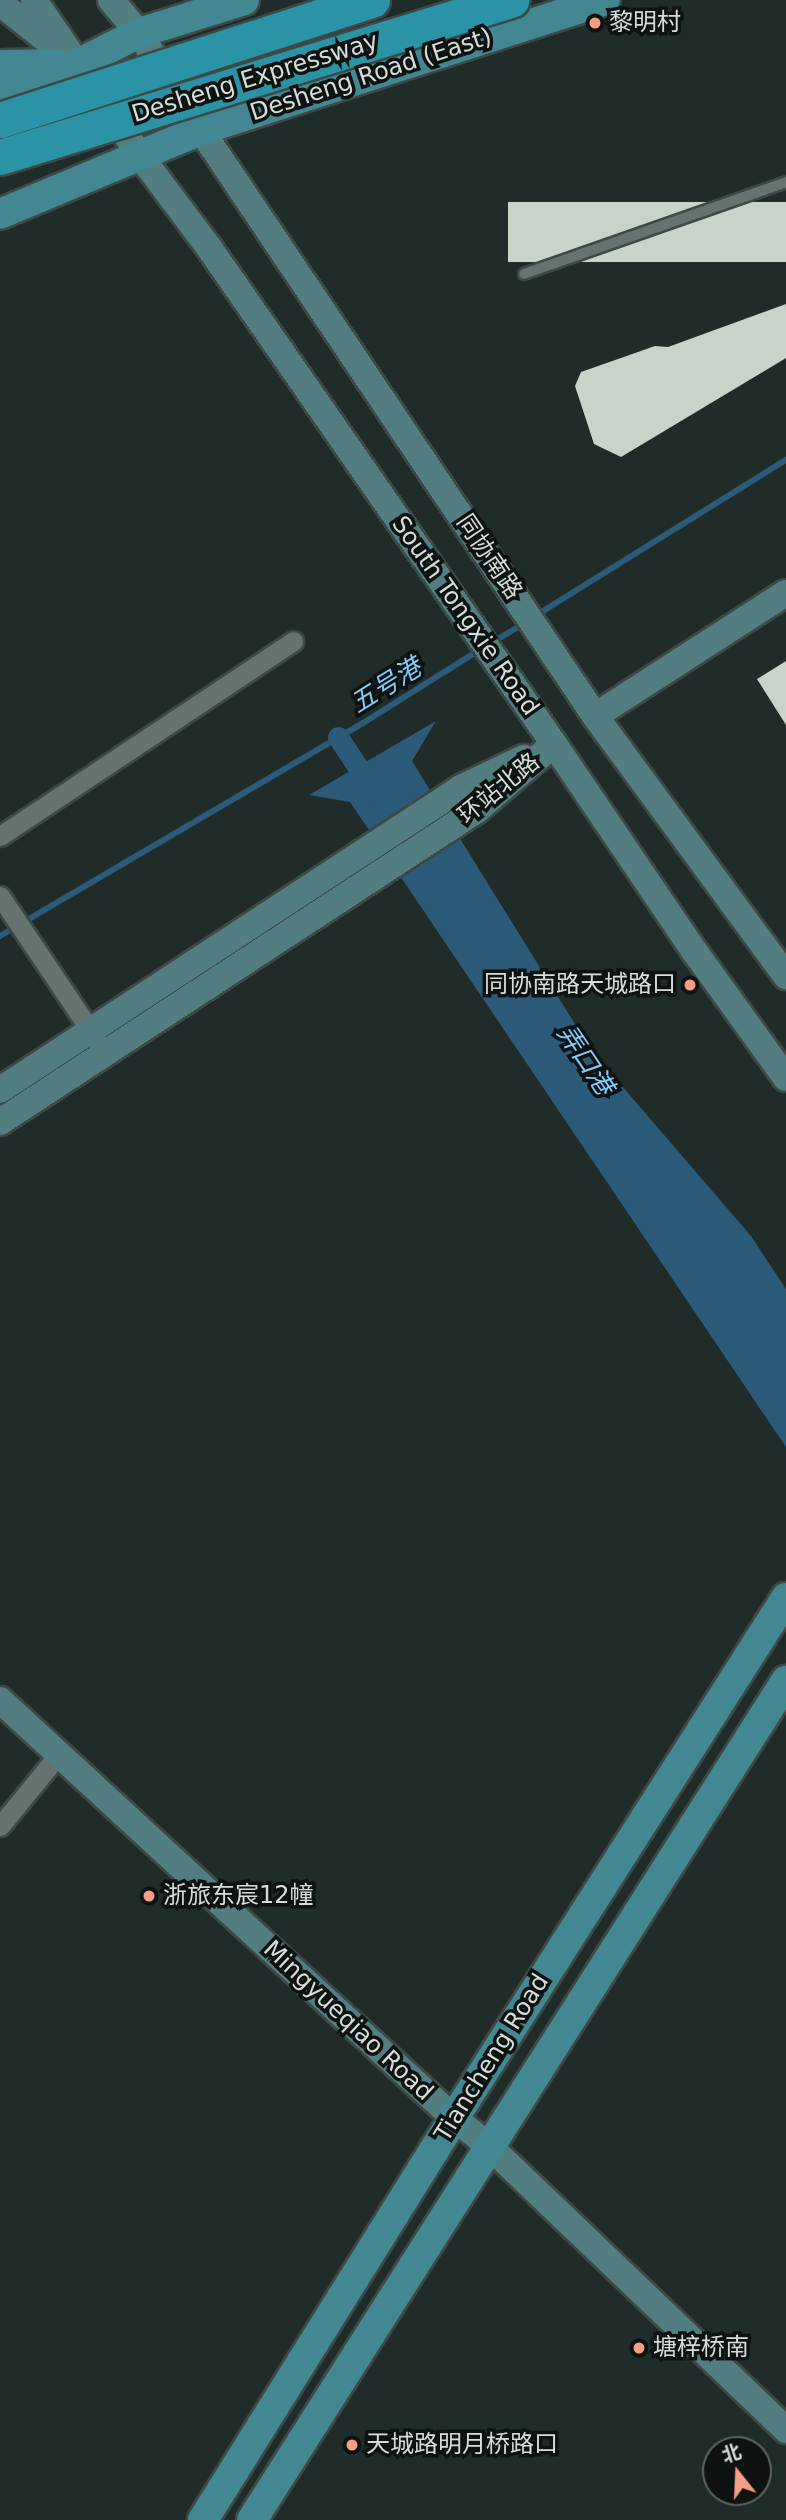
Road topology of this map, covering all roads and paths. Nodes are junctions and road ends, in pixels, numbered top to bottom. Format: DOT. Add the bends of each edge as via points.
graph roads {
  1 [pos="34,0"];
  2 [pos="111,0"];
  3 [pos="127,0"];
  4 [pos="244,0"];
  5 [pos="372,0"];
  6 [pos="511,0"];
  7 [pos="605,0"];
  8 [pos="0,3"];
  9 [pos="139,33"];
  10 [pos="78,64"];
  11 [pos="0,65"];
  12 [pos="0,94"];
  13 [pos="0,120"];
  14 [pos="201,130"];
  15 [pos="0,157"];
  16 [pos="141,157"];
  17 [pos="786,183"];
  18 [pos="0,194"];
  19 [pos="0,214"];
  20 [pos="524,274"];
  21 [pos="786,593"];
  22 [pos="293,641"];
  23 [pos="595,716"];
  24 [pos="554,744"];
  25 [pos="0,836"];
  26 [pos="0,896"];
  27 [pos="786,976"];
  28 [pos="90,1031"];
  29 [pos="786,1078"];
  30 [pos="0,1090"];
  31 [pos="0,1122"];
  32 [pos="786,1598"];
  33 [pos="786,1681"];
  34 [pos="0,1700"];
  35 [pos="60,1754"];
  36 [pos="0,1826"];
  37 [pos="454,2118"];
  38 [pos="489,2146"];
  39 [pos="786,2430"];
  40 [pos="203,2520"];
  41 [pos="252,2520"];
  1 -- 10 [label="main road, South Tongxie Road"];
  2 -- 9 [label="main road"];
  3 -- 9 [label="main road"];
  4 -- 9 [label="main road"];
  5 -- 13 [label="highway, Desheng Expressway, bridge"];
  6 -- 15 [label="highway, Desheng Expressway, bridge"];
  7 -- 14 [label="main road, Desheng Road (East)"];
  8 -- 10 [label="main road"];
  9 -- 10 [label="main road"];
  9 -- 14 [label="main road, 同协南路"];
  10 -- 11 [label="main road"];
  10 -- 12 [label="main road"];
  10 -- 16 [label="main road, South Tongxie Road"];
  14 -- 16 [label="main road, Desheng Road (East)"];
  14 -- 23 [label="main road, 同协南路"];
  16 -- 18 [label="main road, Desheng Road (East)"];
  16 -- 19 [label="main road, Desheng Road (East)"];
  16 -- 24 [label="main road, South Tongxie Road"];
  17 -- 20 [label="lane"];
  21 -- 23 [label="main road"];
  22 -- 25 [label="street"];
  23 -- 27 [label="main road, 同协南路"];
  24 -- 28 [label="main road, 环站北路" via="461,788"];
  24 -- 28 [label="main road, 环站北路" via="477,810 366,883"];
  24 -- 29 [label="main road, South Tongxie Road"];
  26 -- 28 [label="street"];
  28 -- 30 [label="main road, 环站北路"];
  28 -- 31 [label="main road, 环站北路"];
  32 -- 37 [label="main road, Tiancheng Road"];
  33 -- 38 [label="main road, Tiancheng Road"];
  34 -- 35 [label="main road, Mingyueqiao Road"];
  35 -- 36 [label="street"];
  35 -- 37 [label="main road, Mingyueqiao Road"];
  37 -- 38 [label="main road, Mingyueqiao Road"];
  37 -- 40 [label="main road, Tiancheng Road"];
  38 -- 39 [label="main road, Mingyueqiao Road"];
  38 -- 41 [label="main road, Tiancheng Road"];
}
